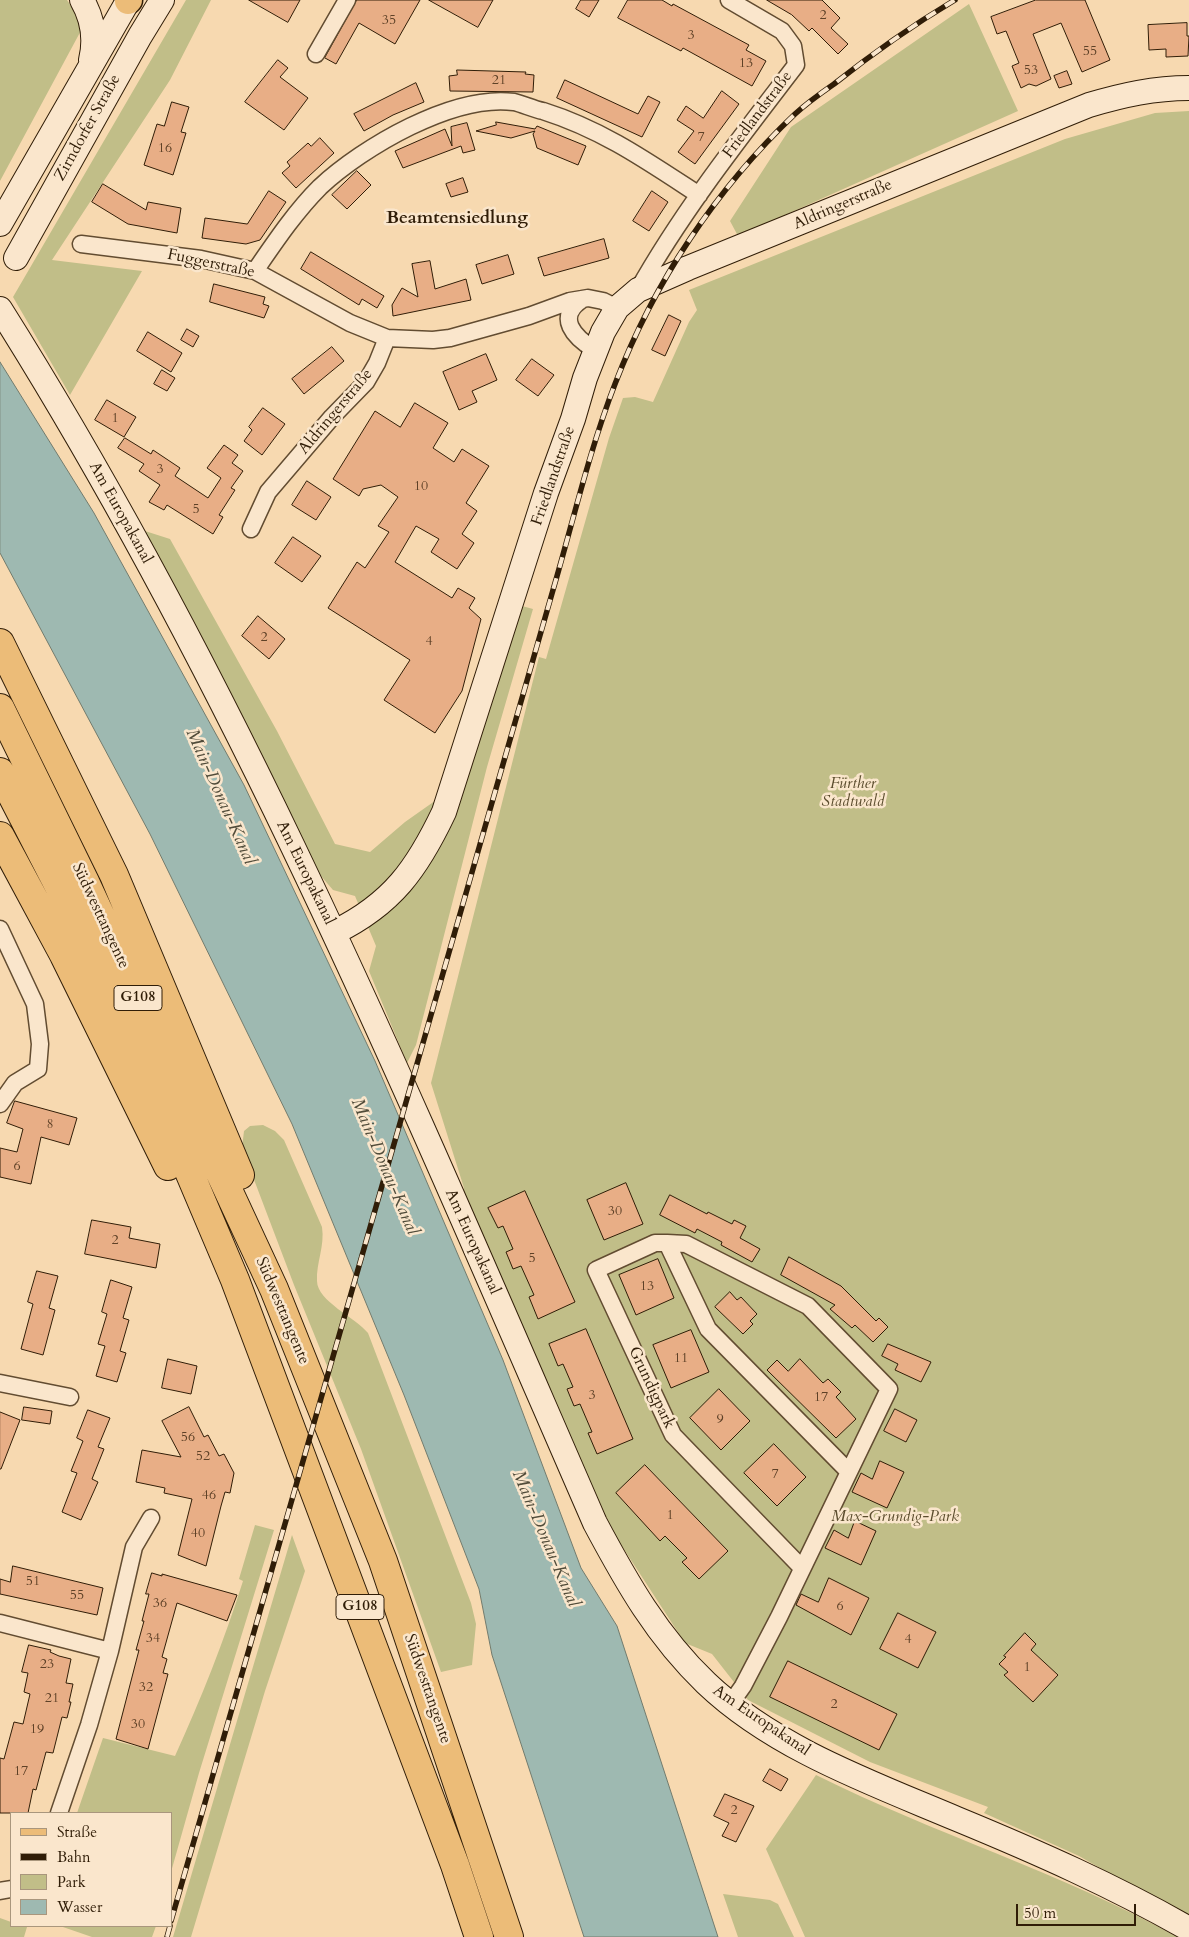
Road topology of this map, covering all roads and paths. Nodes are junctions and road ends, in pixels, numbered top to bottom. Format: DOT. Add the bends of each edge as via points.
graph roads {
  1 [pos="82,0"];
  2 [pos="131,0"];
  3 [pos="162,0"];
  4 [pos="347,0"];
  5 [pos="729,0"];
  6 [pos="316,54"];
  7 [pos="90,64"];
  8 [pos="1189,88"];
  9 [pos="699,195"];
  10 [pos="0,224"];
  11 [pos="81,244"];
  12 [pos="16,258"];
  13 [pos="255,271"];
  14 [pos="638,290"];
  15 [pos="583,299"];
  16 [pos="617,308"];
  17 [pos="0,309"];
  18 [pos="529,316"];
  19 [pos="571,328"];
  20 [pos="387,338"];
  21 [pos="595,350"];
  22 [pos="251,529"];
  23 [pos="0,644"];
  24 [pos="0,708"];
  25 [pos="0,772"];
  26 [pos="0,836"];
  27 [pos="0,929"];
  28 [pos="334,932"];
  29 [pos="0,1104"];
  30 [pos="667,1242"];
  31 [pos="235,1280"];
  32 [pos="274,1289"];
  33 [pos="0,1383"];
  34 [pos="70,1397"];
  35 [pos="850,1472"];
  36 [pos="151,1518"];
  37 [pos="802,1568"];
  38 [pos="0,1623"];
  39 [pos="110,1651"];
  40 [pos="731,1703"];
  41 [pos="59,1812"];
  42 [pos="1189,1929"];
  43 [pos="479,1937"];
  44 [pos="510,1937"];
  1 -- 7 [label="main road" via="94,38"];
  2 -- 7 [label="main road, Zirndorfer Straße"];
  3 -- 12 [label="main road, Zirndorfer Straße"];
  4 -- 6 [label="street"];
  5 -- 9 [label="street, Friedlandstraße" via="782,31 793,46 796,65"];
  7 -- 10 [label="main road, Zirndorfer Straße"];
  8 -- 14 [label="main road, Aldringerstraße" via="1161,88 1124,94 1047,121"];
  9 -- 13 [label="street" via="616,141 566,119 514,102 470,104 414,125 358,156 320,188 291,220"];
  9 -- 14 [label="street, Friedlandstraße"];
  11 -- 13 [label="street, Fuggerstraße" via="201,259"];
  13 -- 20 [label="street, Fuggerstraße" via="350,323"];
  14 -- 16 [label="main road, Friedlandstraße"];
  15 -- 16 [label="street" via="603,301"];
  15 -- 18 [label="street"];
  15 -- 19 [label="street" via="570,312"];
  16 -- 21 [label="main road, Friedlandstraße"];
  17 -- 28 [label="main road, Am Europakanal" via="115,503 191,641"];
  18 -- 19 [label="street" via="557,319"];
  18 -- 20 [label="street" via="450,338"];
  19 -- 21 [label="street" via="578,339"];
  20 -- 22 [label="street, Aldringerstraße" via="366,382 268,492"];
  21 -- 28 [label="main road, Friedlandstraße" via="444,812 429,845 409,875 376,907"];
  23 -- 32 [label="highway" via="114,874 149,956 266,1240"];
  24 -- 32 [label="highway, Südwesttangente / G108"];
  25 -- 31 [label="highway, Südwesttangente / G108" via="64,896 154,1089"];
  26 -- 31 [label="highway" via="64,955 180,1190"];
  27 -- 29 [label="street" via="34,1004 40,1044 38,1069 16,1084"];
  28 -- 40 [label="main road, Am Europakanal" via="595,1523 660,1634 708,1685"];
  30 -- 35 [label="street" via="708,1329"];
  30 -- 35 [label="street, Grundigpark" via="686,1244 808,1306 889,1389"];
  30 -- 37 [label="street, Grundigpark" via="655,1243 596,1270 673,1435"];
  31 -- 43 [label="highway, Südwesttangente / G108" via="452,1856"];
  32 -- 44 [label="highway, Südwesttangente / G108" via="383,1560"];
  33 -- 34 [label="street"];
  35 -- 37 [label="street, Grundigpark"];
  36 -- 39 [label="street" via="134,1547"];
  37 -- 40 [label="street, Grundigpark" via="743,1686"];
  38 -- 39 [label="street"];
  39 -- 41 [label="street"];
  40 -- 42 [label="main road, Am Europakanal" via="820,1761 1068,1865"];
}
